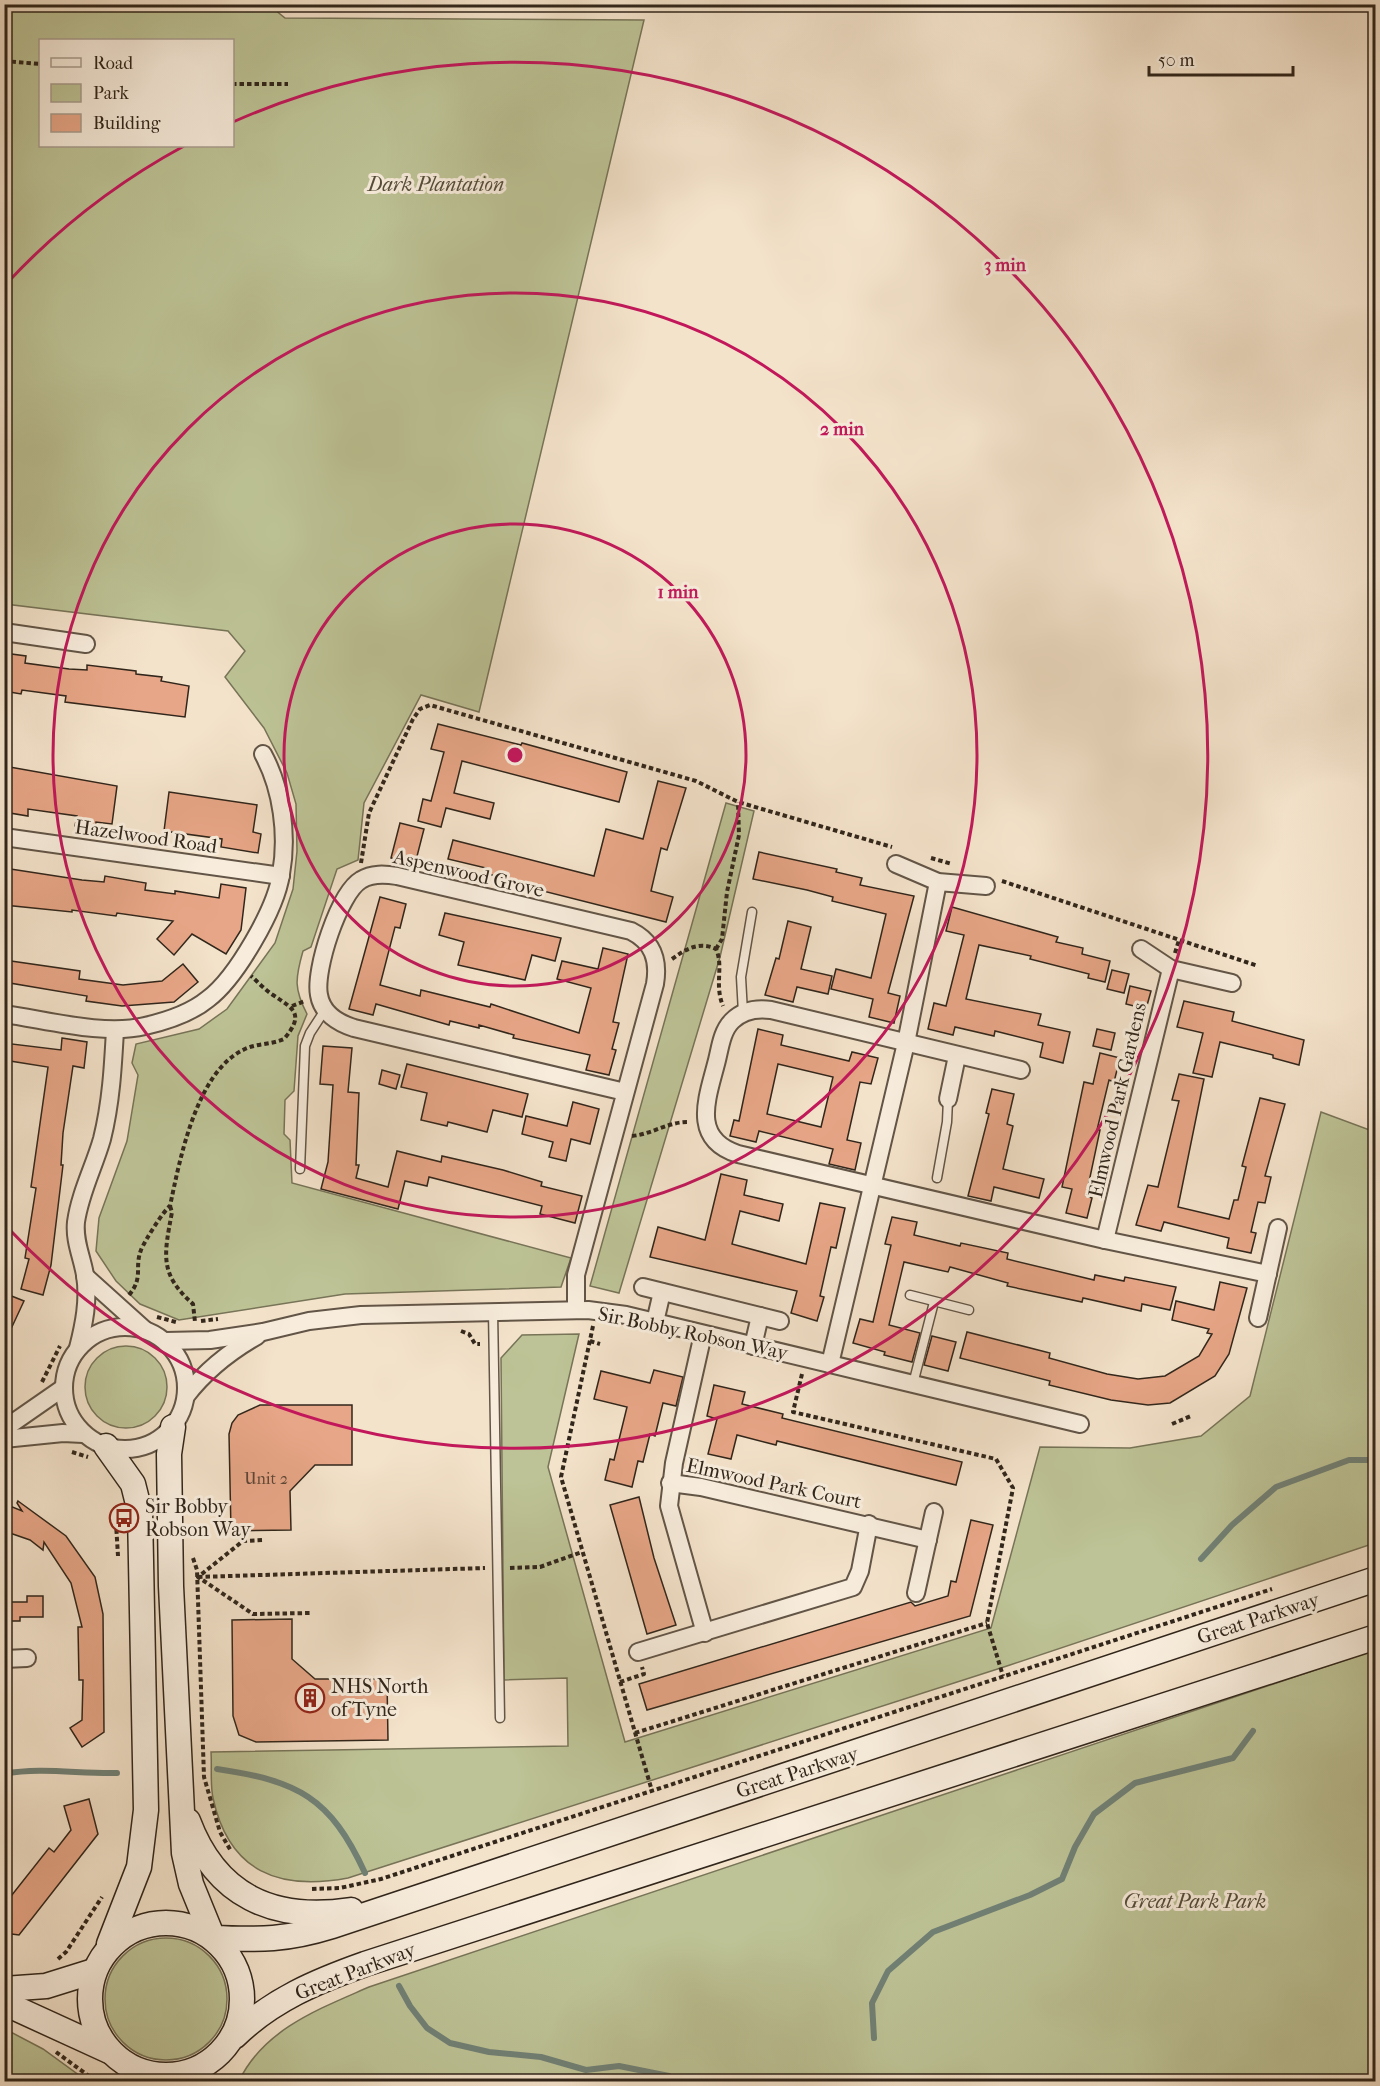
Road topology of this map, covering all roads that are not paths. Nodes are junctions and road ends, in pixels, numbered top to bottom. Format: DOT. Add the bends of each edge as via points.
graph roads {
  1 [pos="4,633"];
  2 [pos="86,644"];
  3 [pos="263,754"];
  4 [pos="4,837"];
  5 [pos="896,864"];
  6 [pos="281,876"];
  7 [pos="938,882"];
  8 [pos="986,886"];
  9 [pos="752,912"];
  10 [pos="1141,949"];
  11 [pos="1171,969"];
  12 [pos="1232,983"];
  13 [pos="325,1010"];
  14 [pos="4,1014"];
  15 [pos="738,1017"];
  16 [pos="115,1030"];
  17 [pos="906,1043"];
  18 [pos="957,1056"];
  19 [pos="1021,1070"];
  20 [pos="625,1092"];
  21 [pos="948,1099"];
  22 [pos="300,1169"];
  23 [pos="937,1178"];
  24 [pos="872,1185"];
  25 [pos="1278,1228"];
  26 [pos="1105,1240"];
  27 [pos="1268,1274"];
  28 [pos="85,1276"];
  29 [pos="643,1287"];
  30 [pos="662,1292"];
  31 [pos="910,1296"];
  32 [pos="934,1302"];
  33 [pos="576,1310"];
  34 [pos="969,1310"];
  35 [pos="493,1311"];
  36 [pos="760,1316"];
  37 [pos="1258,1318"];
  38 [pos="780,1321"];
  39 [pos="655,1323"];
  40 [pos="145,1330"];
  41 [pos="262,1332"];
  42 [pos="703,1334"];
  43 [pos="166,1341"];
  44 [pos="753,1346"];
  45 [pos="78,1348"];
  46 [pos="830,1364"];
  47 [pos="913,1384"];
  48 [pos="63,1388"];
  49 [pos="186,1396"];
  50 [pos="1080,1424"];
  51 [pos="173,1427"];
  52 [pos="4,1429"];
  53 [pos="83,1434"];
  54 [pos="4,1439"];
  55 [pos="98,1452"];
  56 [pos="670,1483"];
  57 [pos="933,1512"];
  58 [pos="869,1524"];
  59 [pos="928,1540"];
  60 [pos="1376,1579"];
  61 [pos="916,1593"];
  62 [pos="705,1633"];
  63 [pos="1376,1637"];
  64 [pos="638,1652"];
  65 [pos="27,1658"];
  66 [pos="4,1659"];
  67 [pos="500,1718"];
  68 [pos="183,1808"];
  69 [pos="399,1902"];
  70 [pos="213,1938"];
  71 [pos="109,1944"];
  72 [pos="94,1971"];
  73 [pos="4,1989"];
  74 [pos="4,2003"];
  75 [pos="230,2044"];
  76 [pos="109,2051"];
  77 [pos="136,2075"];
  78 [pos="217,2082"];
  1 -- 2 [label="street"];
  3 -- 6 [label="street" via="280,800 284,840"];
  4 -- 6 [label="street, Hazelwood Road"];
  5 -- 7 [label="street"];
  6 -- 16 [label="street" via="252,945 209,999 143,1027"];
  7 -- 8 [label="street"];
  7 -- 17 [label="street"];
  9 -- 15 [label="lane"];
  10 -- 11 [label="street"];
  11 -- 12 [label="street"];
  11 -- 26 [label="street, Elmwood Park Gardens"];
  13 -- 20 [label="street" via="354,1028"];
  13 -- 20 [label="street, Aspenwood Grove" via="318,987 338,910 358,881 380,874 631,931 651,948 657,969"];
  13 -- 22 [label="lane" via="305,1046"];
  14 -- 16 [label="street"];
  15 -- 17 [label="street" via="756,1009 771,1010"];
  15 -- 24 [label="street" via="724,1035 706,1103 706,1124 713,1138 728,1150"];
  16 -- 28 [label="street" via="110,1102 76,1225"];
  17 -- 18 [label="street"];
  17 -- 24 [label="street"];
  18 -- 19 [label="street"];
  18 -- 21 [label="street"];
  20 -- 33 [label="street" via="576,1275"];
  21 -- 23 [label="lane"];
  24 -- 26 [label="street"];
  24 -- 46 [label="street"];
  25 -- 27 [label="street"];
  26 -- 27 [label="street"];
  27 -- 37 [label="street"];
  28 -- 40 [label="street"];
  28 -- 45 [label="street" via="86,1308"];
  29 -- 30 [label="street"];
  30 -- 36 [label="street"];
  30 -- 39 [label="street"];
  31 -- 32 [label="lane"];
  32 -- 34 [label="lane"];
  32 -- 47 [label="lane"];
  33 -- 35 [label="street, Sir Bobby Robson Way"];
  33 -- 39 [label="street, Sir Bobby Robson Way"];
  35 -- 41 [label="street, Sir Bobby Robson Way" via="333,1317"];
  35 -- 67 [label="lane"];
  36 -- 38 [label="street"];
  36 -- 44 [label="street"];
  39 -- 42 [label="street, Sir Bobby Robson Way"];
  40 -- 43 [label="street"];
  40 -- 45 [label="street" via="115,1329"];
  41 -- 43 [label="street, Sir Bobby Robson Way"];
  41 -- 49 [label="street, Sir Bobby Robson Way" via="218,1362"];
  42 -- 44 [label="street, Sir Bobby Robson Way"];
  42 -- 56 [label="street, Elmwood Park Court"];
  43 -- 49 [label="street" via="183,1366"];
  44 -- 46 [label="street, Sir Bobby Robson Way"];
  45 -- 48 [label="street" via="70,1360"];
  46 -- 47 [label="street, Sir Bobby Robson Way"];
  47 -- 50 [label="street, Sir Bobby Robson Way"];
  48 -- 52 [label="street"];
  48 -- 53 [label="street" via="65,1405"];
  49 -- 51 [label="street"];
  51 -- 55 [label="street" via="153,1442"];
  51 -- 68 [label="street" via="169,1454 171,1586"];
  53 -- 54 [label="street"];
  53 -- 55 [label="street"];
  55 -- 71 [label="street" via="133,1484 140,1512 146,1782 143,1846 139,1867"];
  56 -- 58 [label="street, Elmwood Park Court" via="702,1486"];
  56 -- 62 [label="street, Elmwood Park Court" via="673,1524"];
  57 -- 59 [label="street"];
  58 -- 59 [label="street, Elmwood Park Court"];
  58 -- 62 [label="street, Elmwood Park Court" via="853,1587"];
  59 -- 61 [label="street"];
  60 -- 69 [label="street, Great Parkway"];
  62 -- 64 [label="street, Elmwood Park Court"];
  63 -- 75 [label="street, Great Parkway" via="365,1964 296,1991 250,2022"];
  65 -- 66 [label="street"];
  68 -- 69 [label="street" via="193,1836 213,1869 228,1885 264,1905 307,1913"];
  68 -- 70 [label="street" via="187,1869"];
  69 -- 70 [label="street, Great Parkway" via="286,1938"];
  70 -- 71 [label="street, Great Parkway" via="194,1928 165,1922 135,1928"];
  70 -- 75 [label="street" via="233,1965 240,1984 242,2009"];
  71 -- 72 [label="street, Great Parkway"];
  72 -- 73 [label="street" via="46,1986"];
  72 -- 76 [label="street, Great Parkway" via="94,2012"];
  74 -- 76 [label="street, Great Parkway"];
  75 -- 77 [label="street, Great Parkway" via="211,2062 182,2074"];
  75 -- 78 [label="street"];
  76 -- 77 [label="street, Great Parkway"];
}
